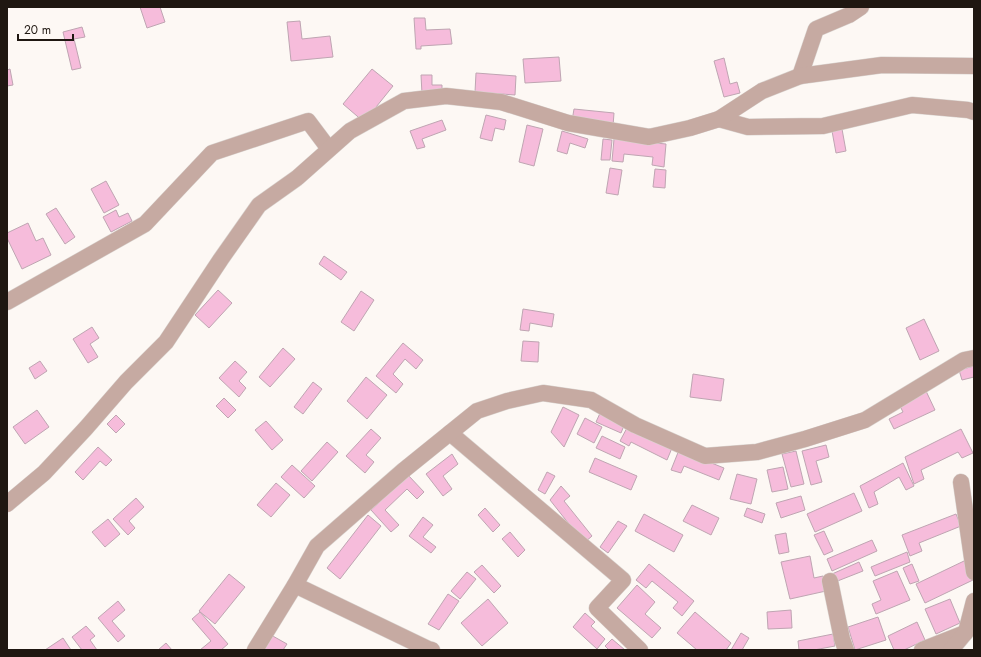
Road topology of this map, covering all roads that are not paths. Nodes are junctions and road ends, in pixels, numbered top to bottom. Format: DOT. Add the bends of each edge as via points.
graph roads {
  1 [pos="860,7"];
  2 [pos="974,66"];
  3 [pos="800,76"];
  4 [pos="974,112"];
  5 [pos="719,119"];
  6 [pos="329,150"];
  7 [pos="7,302"];
  8 [pos="974,358"];
  9 [pos="450,433"];
  10 [pos="961,482"];
  11 [pos="7,504"];
  12 [pos="974,572"];
  13 [pos="830,581"];
  14 [pos="295,585"];
  15 [pos="974,601"];
  16 [pos="966,632"];
  17 [pos="255,650"];
  18 [pos="432,650"];
  19 [pos="640,650"];
  20 [pos="846,650"];
  21 [pos="922,650"];
  22 [pos="951,650"];
  1 -- 3 [label="street" via="849,15 816,29"];
  2 -- 3 [label="street" via="882,65"];
  3 -- 5 [label="street" via="762,91"];
  4 -- 5 [label="street" via="912,105 823,126 748,127"];
  5 -- 6 [label="street" via="649,137 568,123 501,102 446,96 404,101 350,131"];
  6 -- 7 [label="street" via="308,122 212,153 145,224"];
  6 -- 11 [label="street" via="297,178 259,205 166,342 126,382 44,473"];
  8 -- 9 [label="street" via="964,360 865,420 805,440 756,452 705,456 635,425 591,400 543,393 477,411"];
  9 -- 14 [label="street" via="317,546"];
  9 -- 19 [label="street" via="623,580 597,608"];
  10 -- 12 [label="street"];
  13 -- 20 [label="street"];
  14 -- 17 [label="street"];
  14 -- 18 [label="street"];
  15 -- 16 [label="street"];
  16 -- 21 [label="street"];
  16 -- 22 [label="street"];
}
